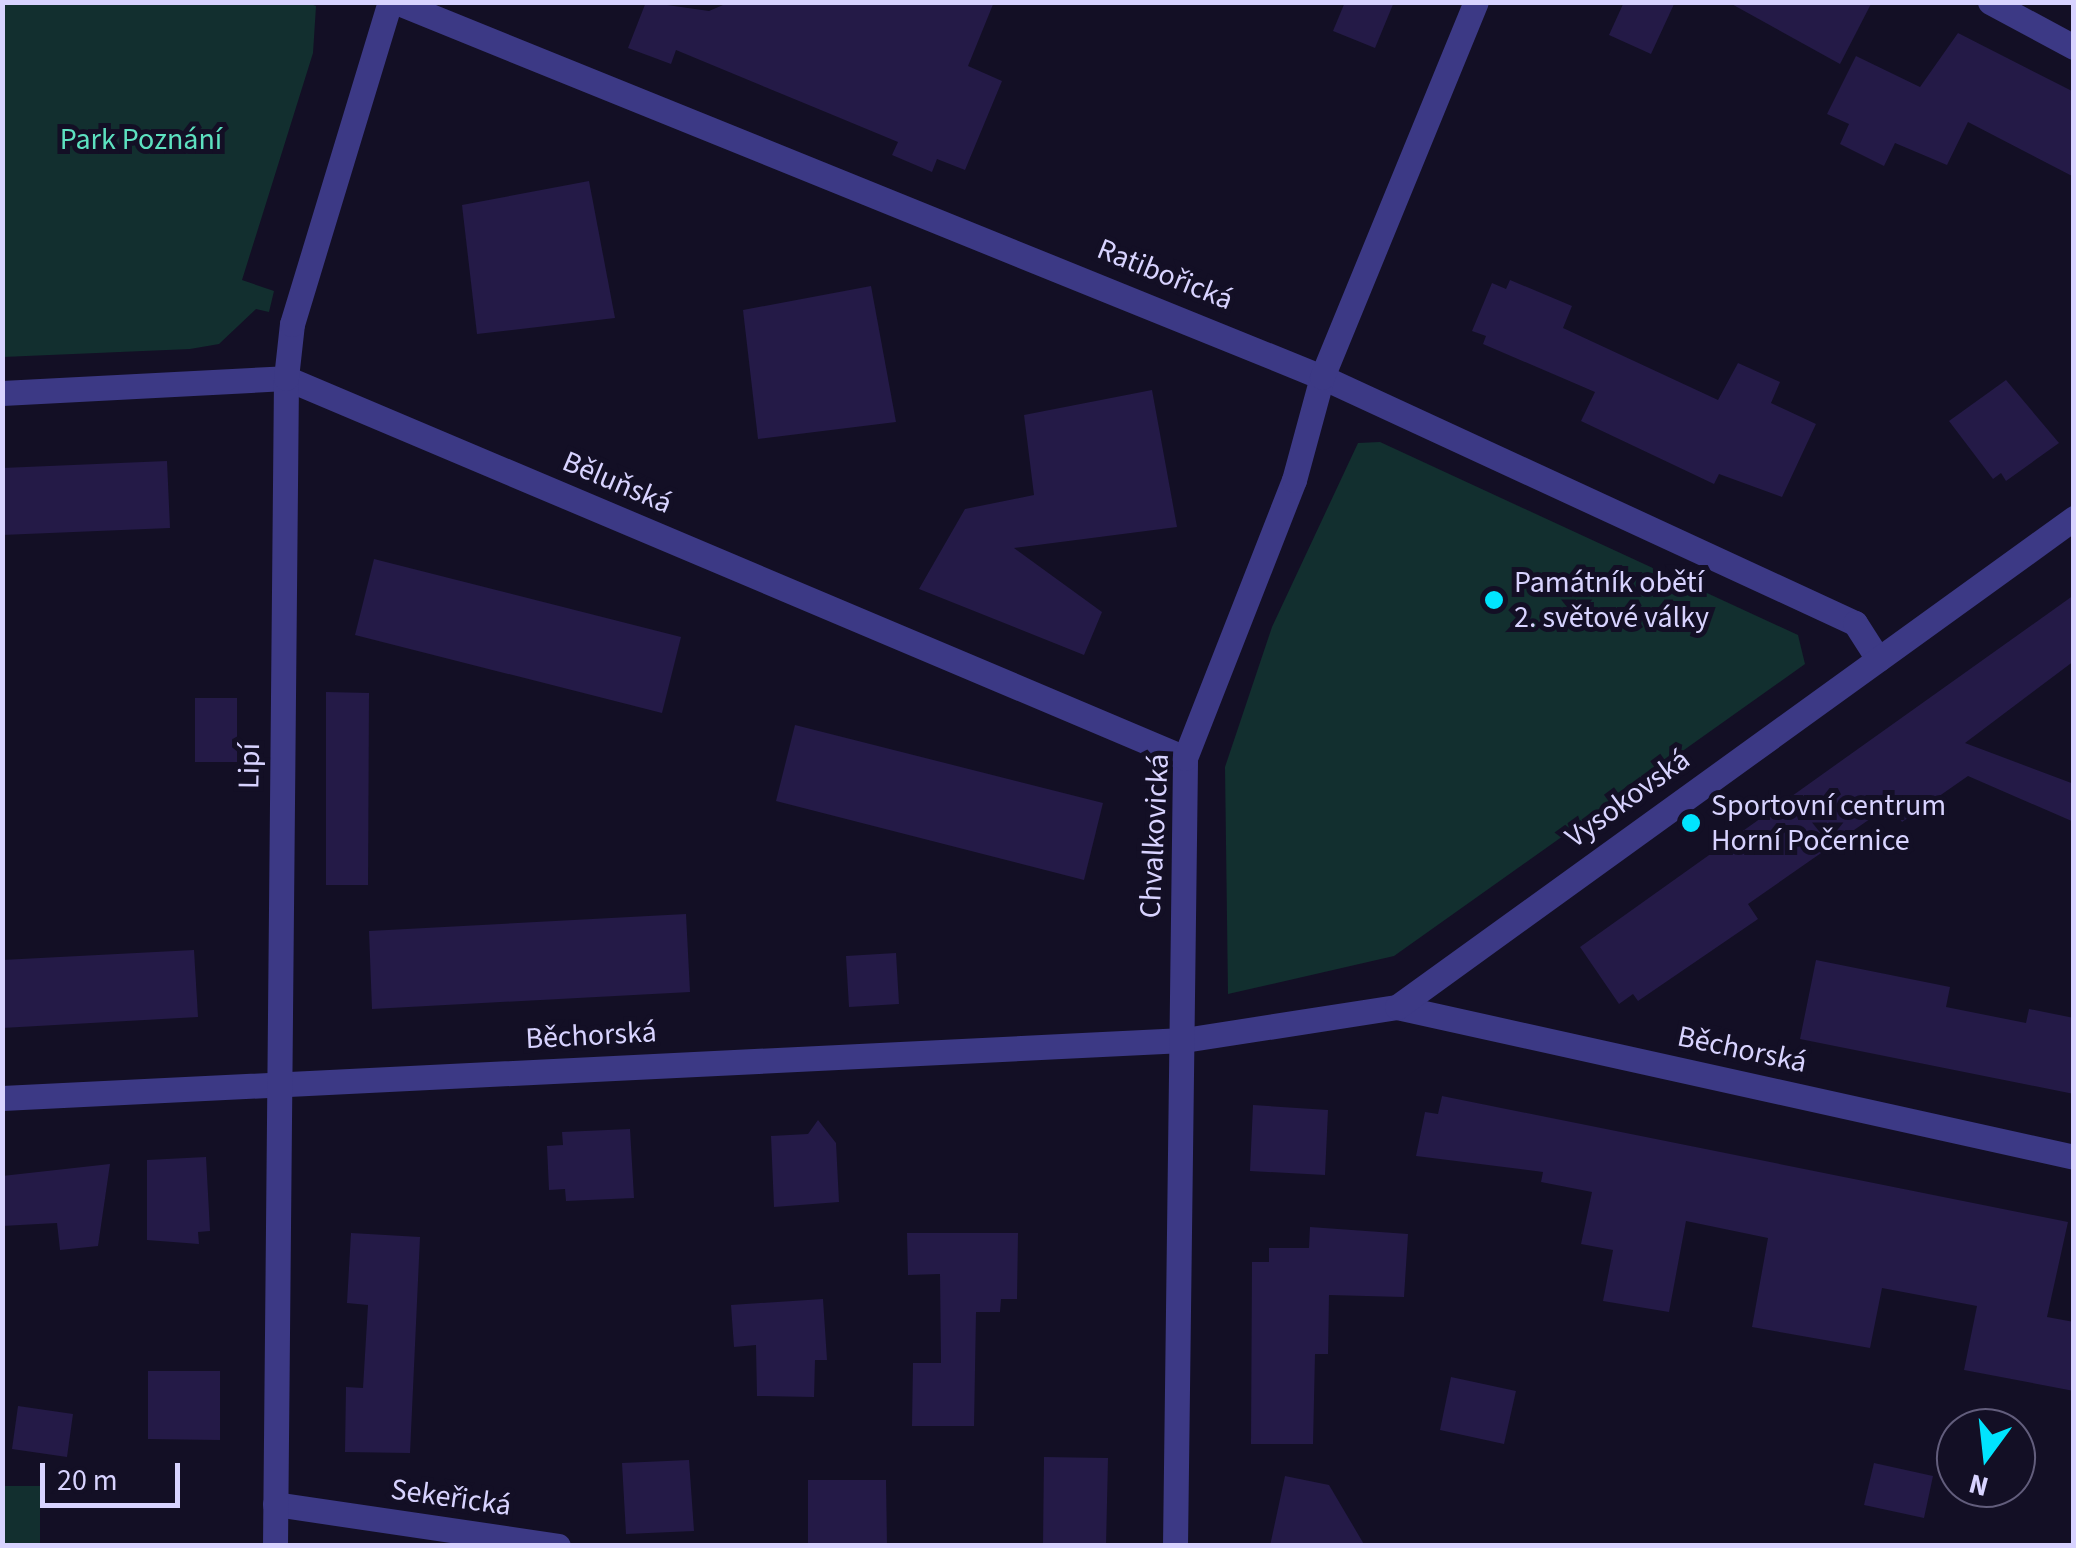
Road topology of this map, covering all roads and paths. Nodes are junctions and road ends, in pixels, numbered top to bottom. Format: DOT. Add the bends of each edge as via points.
graph roads {
  1 [pos="393,2"];
  2 [pos="1476,2"];
  3 [pos="1990,2"];
  4 [pos="2074,47"];
  5 [pos="1322,377"];
  6 [pos="286,378"];
  7 [pos="2,393"];
  8 [pos="2074,518"];
  9 [pos="1878,659"];
  10 [pos="1185,758"];
  11 [pos="1397,1008"];
  12 [pos="1184,1040"];
  13 [pos="279,1084"];
  14 [pos="2,1098"];
  15 [pos="2074,1157"];
  16 [pos="275,1504"];
  17 [pos="275,1546"];
  18 [pos="558,1546"];
  19 [pos="1176,1546"];
  1 -- 5 [label="street, Ratibořická"];
  1 -- 6 [label="street, Lipí" via="292,324"];
  2 -- 5 [label="street, Chvalkovická"];
  3 -- 4 [label="street"];
  5 -- 9 [label="street, Ratibořická" via="1855,623"];
  5 -- 10 [label="street, Chvalkovická" via="1294,480"];
  6 -- 7 [label="street, Běluňská"];
  6 -- 10 [label="street, Běluňská"];
  6 -- 13 [label="street, Lipí"];
  8 -- 9 [label="street, Vysokovská"];
  9 -- 11 [label="street, Vysokovská"];
  10 -- 12 [label="street, Chvalkovická"];
  11 -- 12 [label="street, Vysokovská"];
  11 -- 15 [label="street, Běchorská"];
  12 -- 13 [label="street, Běchorská"];
  12 -- 19 [label="street, Chvalkovická"];
  13 -- 14 [label="street, Běchorská"];
  13 -- 16 [label="street, Lipí"];
  16 -- 17 [label="street, Lipí"];
  16 -- 18 [label="street, Sekeřická"];
}
